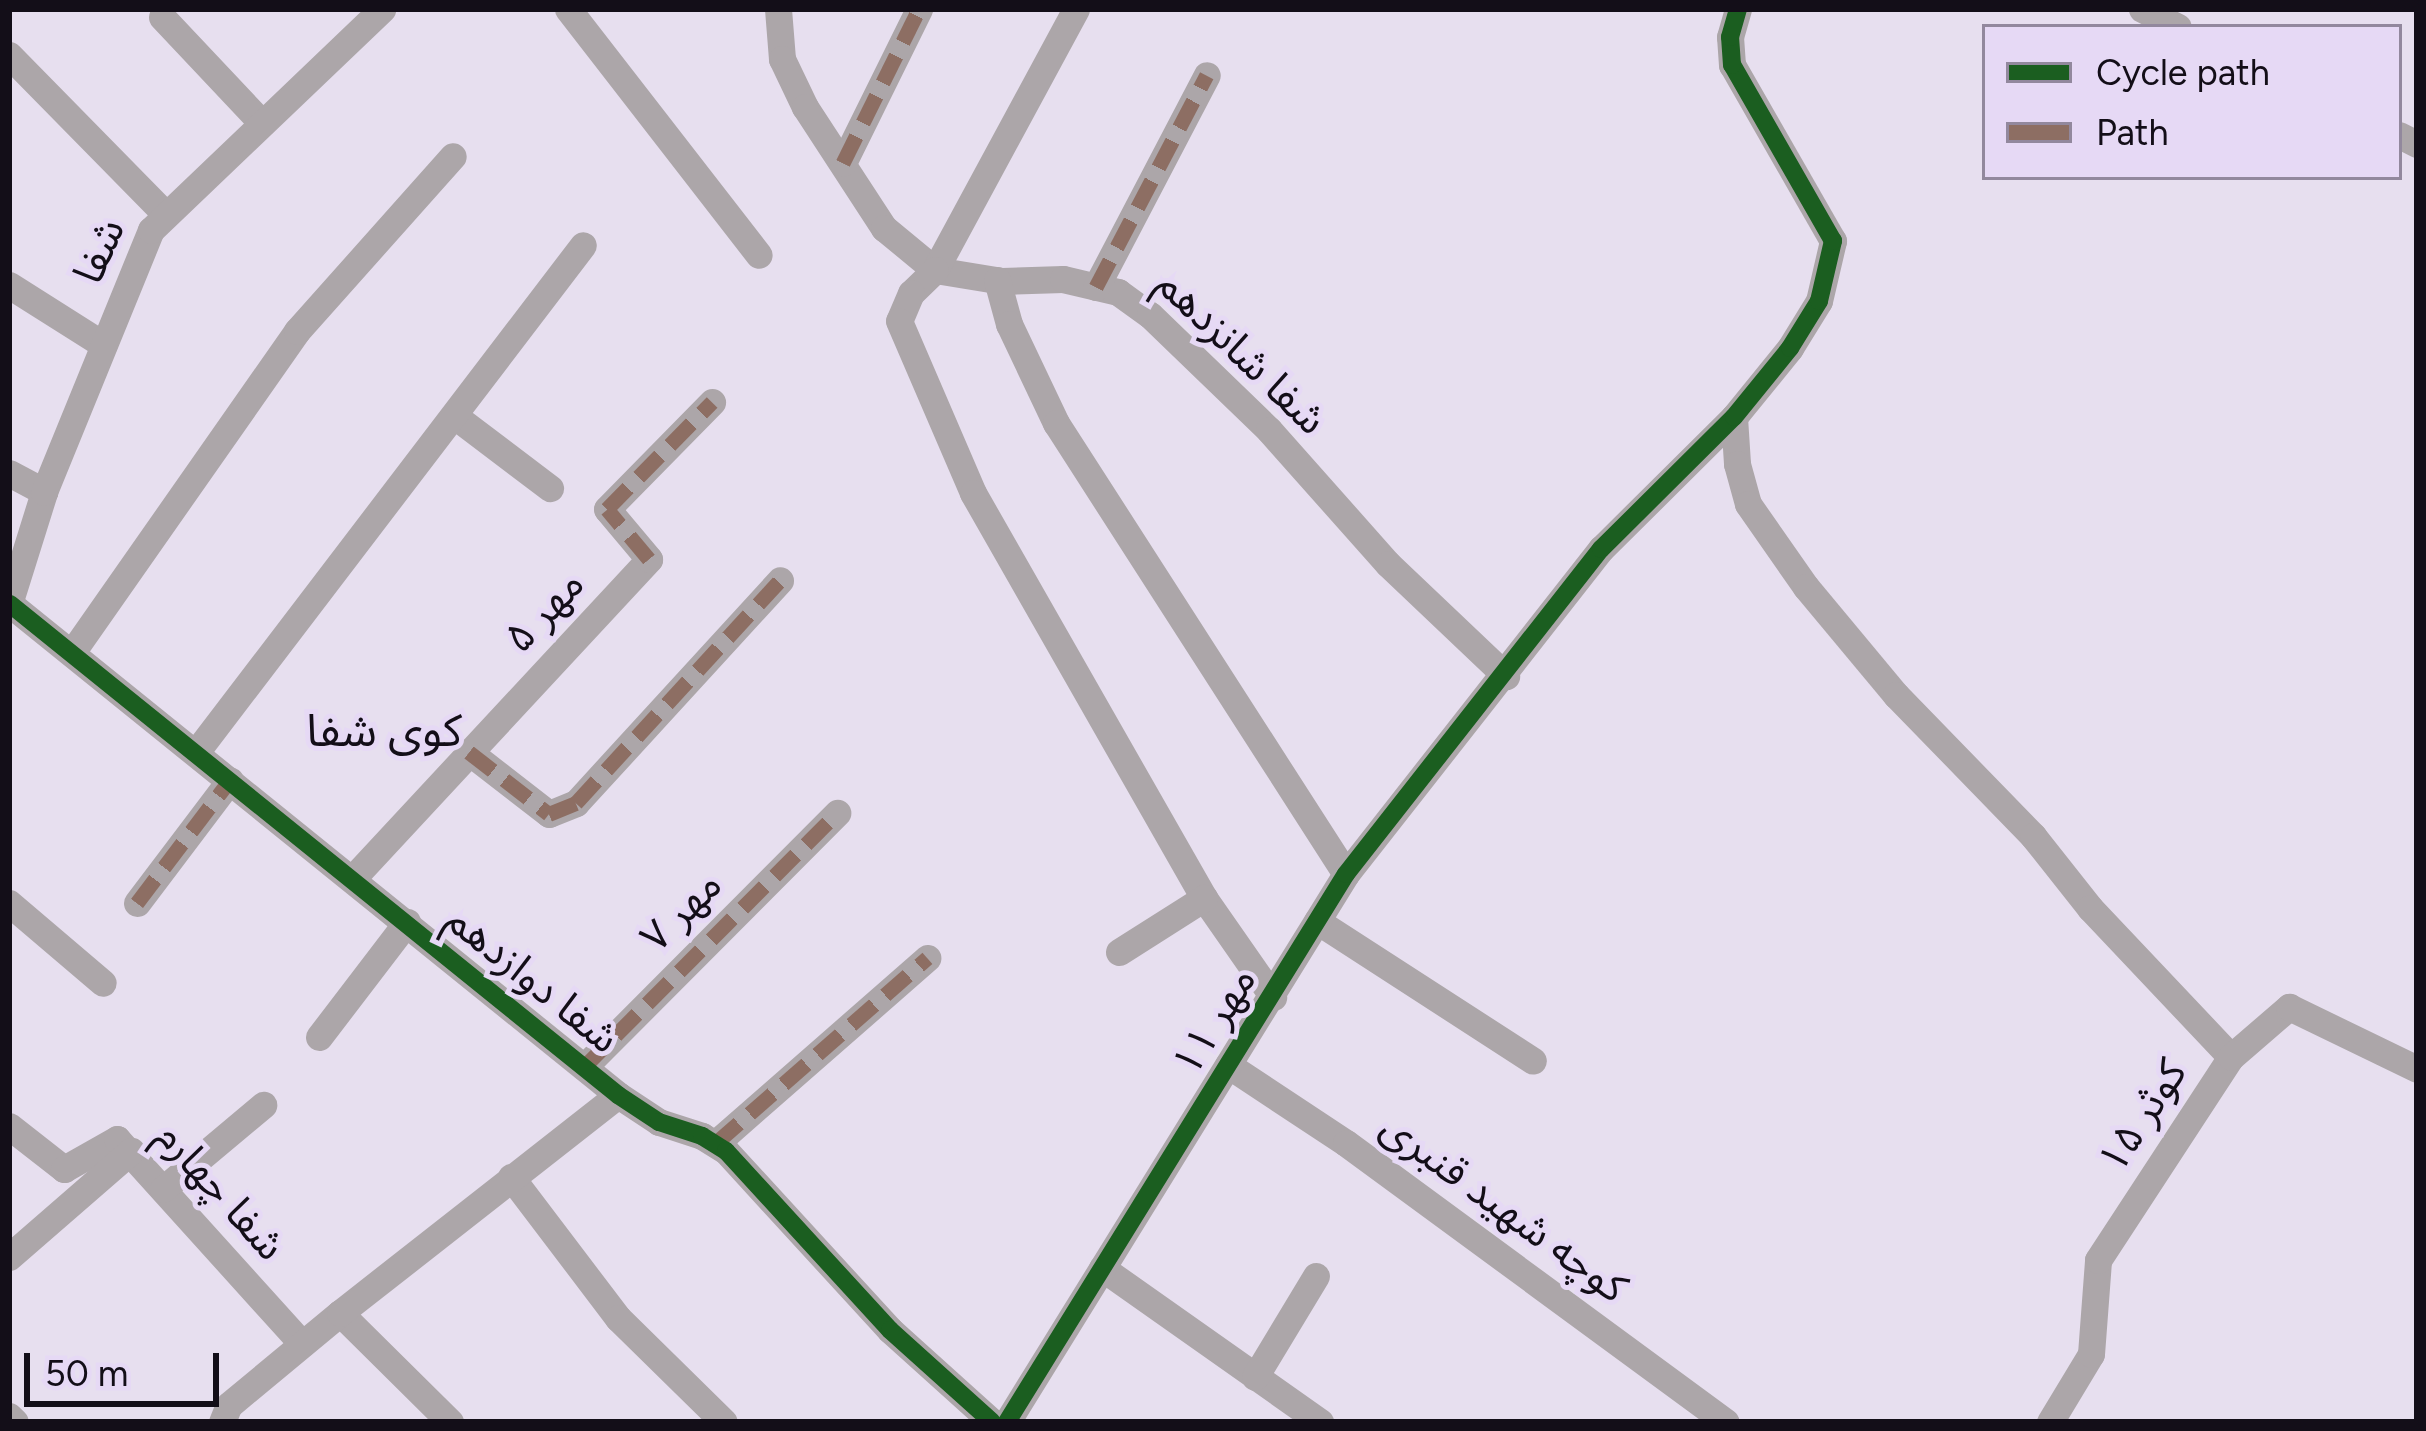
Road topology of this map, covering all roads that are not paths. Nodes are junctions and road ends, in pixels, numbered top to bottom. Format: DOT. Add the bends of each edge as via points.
graph roads {
  1 [pos="568,9"];
  2 [pos="778,9"];
  3 [pos="919,9"];
  4 [pos="1076,9"];
  5 [pos="1738,9"];
  6 [pos="2142,9"];
  7 [pos="370,13"];
  8 [pos="162,16"];
  9 [pos="2172,24"];
  10 [pos="9,55"];
  11 [pos="1207,75"];
  12 [pos="262,123"];
  13 [pos="453,156"];
  14 [pos="843,163"];
  15 [pos="164,213"];
  16 [pos="583,245"];
  17 [pos="759,255"];
  18 [pos="935,270"];
  19 [pos="997,280"];
  20 [pos="9,285"];
  21 [pos="1096,287"];
  22 [pos="104,345"];
  23 [pos="712,402"];
  24 [pos="1734,416"];
  25 [pos="456,417"];
  26 [pos="9,473"];
  27 [pos="550,488"];
  28 [pos="44,492"];
  29 [pos="780,580"];
  30 [pos="9,604"];
  31 [pos="73,651"];
  32 [pos="1506,676"];
  33 [pos="197,751"];
  34 [pos="470,752"];
  35 [pos="230,779"];
  36 [pos="837,813"];
  37 [pos="1346,874"];
  38 [pos="353,878"];
  39 [pos="1204,898"];
  40 [pos="9,903"];
  41 [pos="137,903"];
  42 [pos="1317,921"];
  43 [pos="407,922"];
  44 [pos="1119,952"];
  45 [pos="927,958"];
  46 [pos="103,983"];
  47 [pos="1273,997"];
  48 [pos="319,1037"];
  49 [pos="2231,1057"];
  50 [pos="1533,1061"];
  51 [pos="1228,1065"];
  52 [pos="584,1067"];
  53 [pos="2417,1069"];
  54 [pos="619,1095"];
  55 [pos="263,1105"];
  56 [pos="9,1126"];
  57 [pos="716,1142"];
  58 [pos="131,1151"];
  59 [pos="511,1177"];
  60 [pos="163,1189"];
  61 [pos="9,1257"];
  62 [pos="1102,1268"];
  63 [pos="1316,1276"];
  64 [pos="340,1313"];
  65 [pos="302,1344"];
  66 [pos="1255,1377"];
  67 [pos="222,1422"];
  68 [pos="450,1422"];
  69 [pos="724,1422"];
  70 [pos="992,1422"];
  71 [pos="1006,1422"];
  72 [pos="1320,1422"];
  73 [pos="1726,1422"];
  74 [pos="2050,1422"];
  1 -- 17 [label="street"];
  2 -- 14 [label="street" via="782,58"];
  3 -- 14 [label="street"];
  4 -- 18 [label="street"];
  5 -- 24 [label="street, مهر ۱۱" via="1732,65 1833,242 1819,301"];
  6 -- 9 [label="street"];
  7 -- 12 [label="street, شفا"];
  8 -- 12 [label="street"];
  10 -- 15 [label="street"];
  11 -- 21 [label="street"];
  12 -- 15 [label="street, شفا"];
  13 -- 31 [label="street" via="297,331"];
  14 -- 18 [label="street" via="884,228"];
  15 -- 22 [label="street, شفا"];
  16 -- 25 [label="street"];
  18 -- 19 [label="street, شفا شانزدهم"];
  18 -- 39 [label="street" via="903,307 899,321 910,354 974,493"];
  19 -- 21 [label="street, شفا شانزدهم"];
  19 -- 37 [label="street" via="1056,423"];
  20 -- 22 [label="street"];
  21 -- 32 [label="street, شفا شانزدهم" via="1150,315"];
  22 -- 28 [label="street, شفا"];
  23 -- 34 [label="street, مهر ۵" via="607,509 650,559"];
  24 -- 32 [label="street, مهر ۱۱" via="1601,549"];
  24 -- 49 [label="street" via="1748,504 1806,586 1896,695"];
  25 -- 27 [label="street"];
  25 -- 33 [label="street"];
  26 -- 28 [label="street"];
  28 -- 30 [label="street, شفا"];
  29 -- 34 [label="street" via="575,803 549,814"];
  30 -- 31 [label="street, شفا دوازدهم"];
  31 -- 33 [label="street, شفا دوازدهم"];
  32 -- 37 [label="street, مهر ۱۱"];
  33 -- 35 [label="street, شفا دوازدهم"];
  34 -- 38 [label="street, مهر ۵"];
  35 -- 38 [label="street, شفا دوازدهم"];
  35 -- 41 [label="street"];
  36 -- 52 [label="street, مهر ۷"];
  37 -- 42 [label="street, مهر ۱۱"];
  38 -- 43 [label="street, شفا دوازدهم"];
  39 -- 44 [label="street"];
  39 -- 47 [label="street"];
  40 -- 46 [label="street"];
  42 -- 47 [label="street, مهر ۱۱"];
  42 -- 50 [label="street"];
  43 -- 48 [label="street"];
  43 -- 52 [label="street, شفا دوازدهم"];
  45 -- 57 [label="street"];
  47 -- 51 [label="street, مهر ۱۱"];
  49 -- 53 [label="street, کوثر ۱۵" via="2289,1007"];
  49 -- 74 [label="street, کوثر ۱۵" via="2098,1260 2091,1354"];
  51 -- 62 [label="street, مهر ۱۱"];
  51 -- 73 [label="street, کوچه شهید قنبری"];
  52 -- 54 [label="street, شفا دوازدهم"];
  54 -- 57 [label="street, شفا دوازدهم" via="659,1122"];
  54 -- 59 [label="street"];
  55 -- 60 [label="street"];
  56 -- 58 [label="street, شفا چهارم" via="64,1169 110,1140"];
  57 -- 70 [label="street, شفا دوازدهم" via="890,1330"];
  58 -- 60 [label="street, شفا چهارم"];
  58 -- 61 [label="street"];
  59 -- 64 [label="street"];
  59 -- 69 [label="street" via="617,1318"];
  60 -- 65 [label="street, شفا چهارم"];
  62 -- 66 [label="street"];
  62 -- 71 [label="street, مهر ۱۱"];
  63 -- 66 [label="street"];
  64 -- 65 [label="street"];
  64 -- 68 [label="street"];
  65 -- 67 [label="street" via="229,1406"];
  66 -- 72 [label="street"];
}
